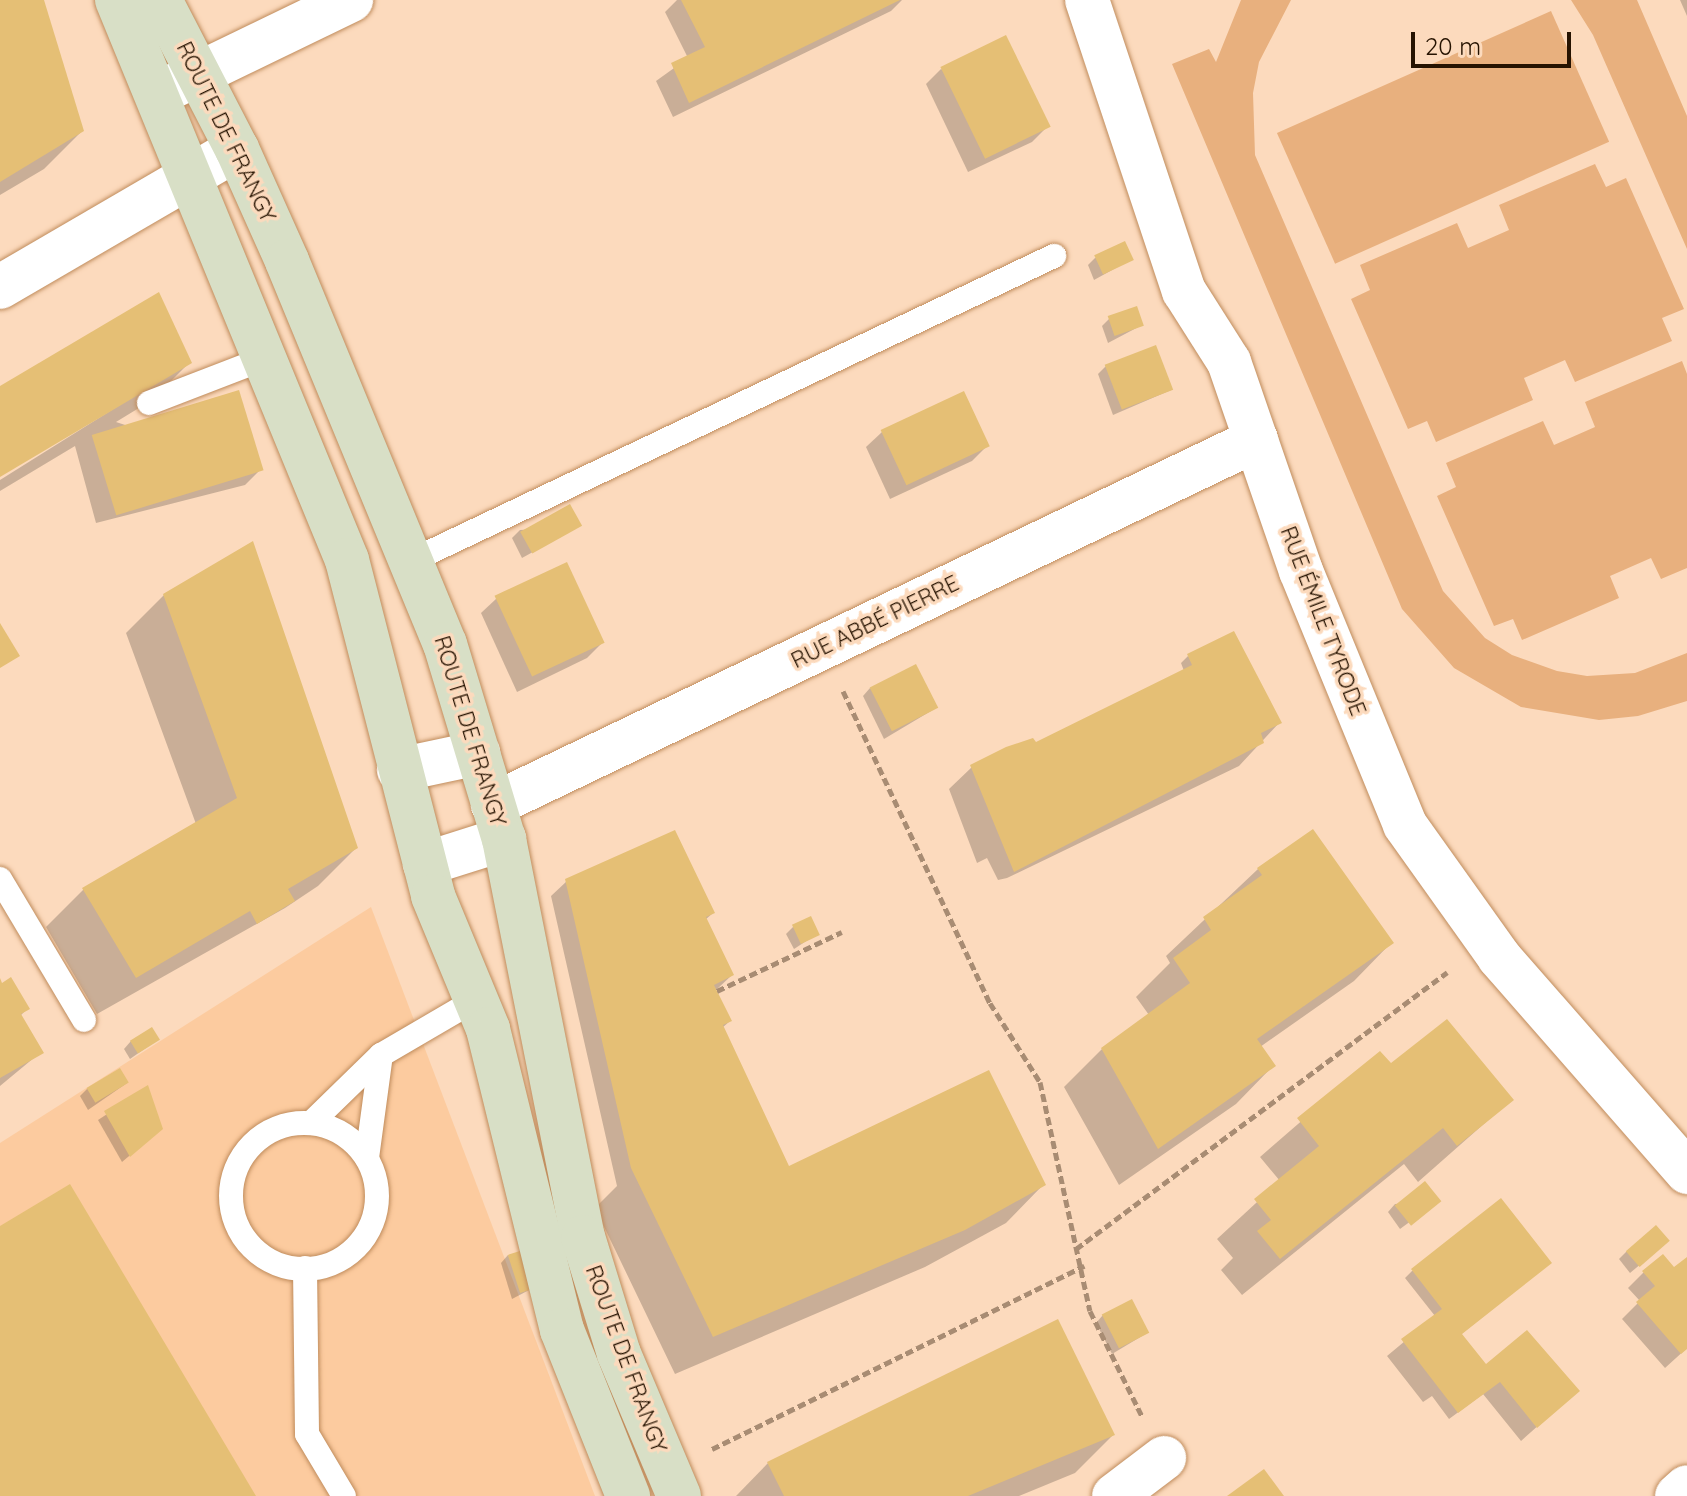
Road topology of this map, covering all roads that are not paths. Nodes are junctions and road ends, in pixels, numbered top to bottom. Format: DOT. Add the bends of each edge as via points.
graph roads {
  1 [pos="117,0"];
  2 [pos="160,0"];
  3 [pos="351,0"];
  4 [pos="1087,0"];
  5 [pos="200,73"];
  6 [pos="157,94"];
  7 [pos="237,149"];
  8 [pos="186,175"];
  9 [pos="1054,256"];
  10 [pos="0,287"];
  11 [pos="263,359"];
  12 [pos="149,403"];
  13 [pos="1256,440"];
  14 [pos="411,561"];
  15 [pos="478,753"];
  16 [pos="399,770"];
  17 [pos="499,822"];
  18 [pos="425,864"];
  19 [pos="0,879"];
  20 [pos="477,999"];
  21 [pos="84,1020"];
  22 [pos="381,1055"];
  23 [pos="311,1123"];
  24 [pos="367,1158"];
  25 [pos="1687,1172"];
  26 [pos="305,1268"];
  27 [pos="1164,1458"];
  28 [pos="673,1484"];
  29 [pos="1687,1487"];
  30 [pos="344,1496"];
  31 [pos="628,1496"];
  32 [pos="1114,1496"];
  33 [pos="1677,1496"];
  1 -- 6 [label="main road, ROUTE DE FRANGY"];
  2 -- 5 [label="main road, ROUTE DE FRANGY"];
  3 -- 5 [label="street"];
  4 -- 13 [label="street, RUE ÉMILE TYRODE" via="1184,291 1229,362"];
  5 -- 6 [label="street"];
  5 -- 7 [label="main road, ROUTE DE FRANGY"];
  6 -- 8 [label="main road, ROUTE DE FRANGY"];
  7 -- 8 [label="street"];
  7 -- 14 [label="main road, ROUTE DE FRANGY"];
  8 -- 10 [label="street"];
  8 -- 11 [label="main road, ROUTE DE FRANGY"];
  9 -- 14 [label="lane"];
  11 -- 12 [label="lane"];
  11 -- 16 [label="main road, ROUTE DE FRANGY" via="347,560"];
  13 -- 17 [label="street, RUE ABBÉ PIERRE" via="822,647"];
  13 -- 25 [label="street, RUE ÉMILE TYRODE" via="1301,571 1405,825 1488,942 1636,1120"];
  14 -- 15 [label="main road, ROUTE DE FRANGY" via="445,644"];
  15 -- 16 [label="street"];
  15 -- 17 [label="main road, ROUTE DE FRANGY"];
  16 -- 18 [label="main road, ROUTE DE FRANGY"];
  17 -- 18 [label="street, RUE ABBÉ PIERRE"];
  17 -- 28 [label="main road, ROUTE DE FRANGY" via="583,1237 619,1354"];
  18 -- 20 [label="main road, ROUTE DE FRANGY" via="433,896"];
  19 -- 21 [label="lane"];
  20 -- 22 [label="lane"];
  20 -- 31 [label="main road, ROUTE DE FRANGY" via="562,1330"];
  22 -- 23 [label="lane"];
  22 -- 24 [label="lane"];
  23 -- 24 [label="lane" via="333,1128"];
  23 -- 26 [label="lane" via="288,1124 249,1146 231,1189 232,1214 242,1236 281,1265"];
  24 -- 26 [label="lane" via="377,1200 367,1231 346,1255"];
  26 -- 30 [label="lane" via="307,1434"];
  27 -- 32 [label="street"];
  29 -- 33 [label="street"];
}
